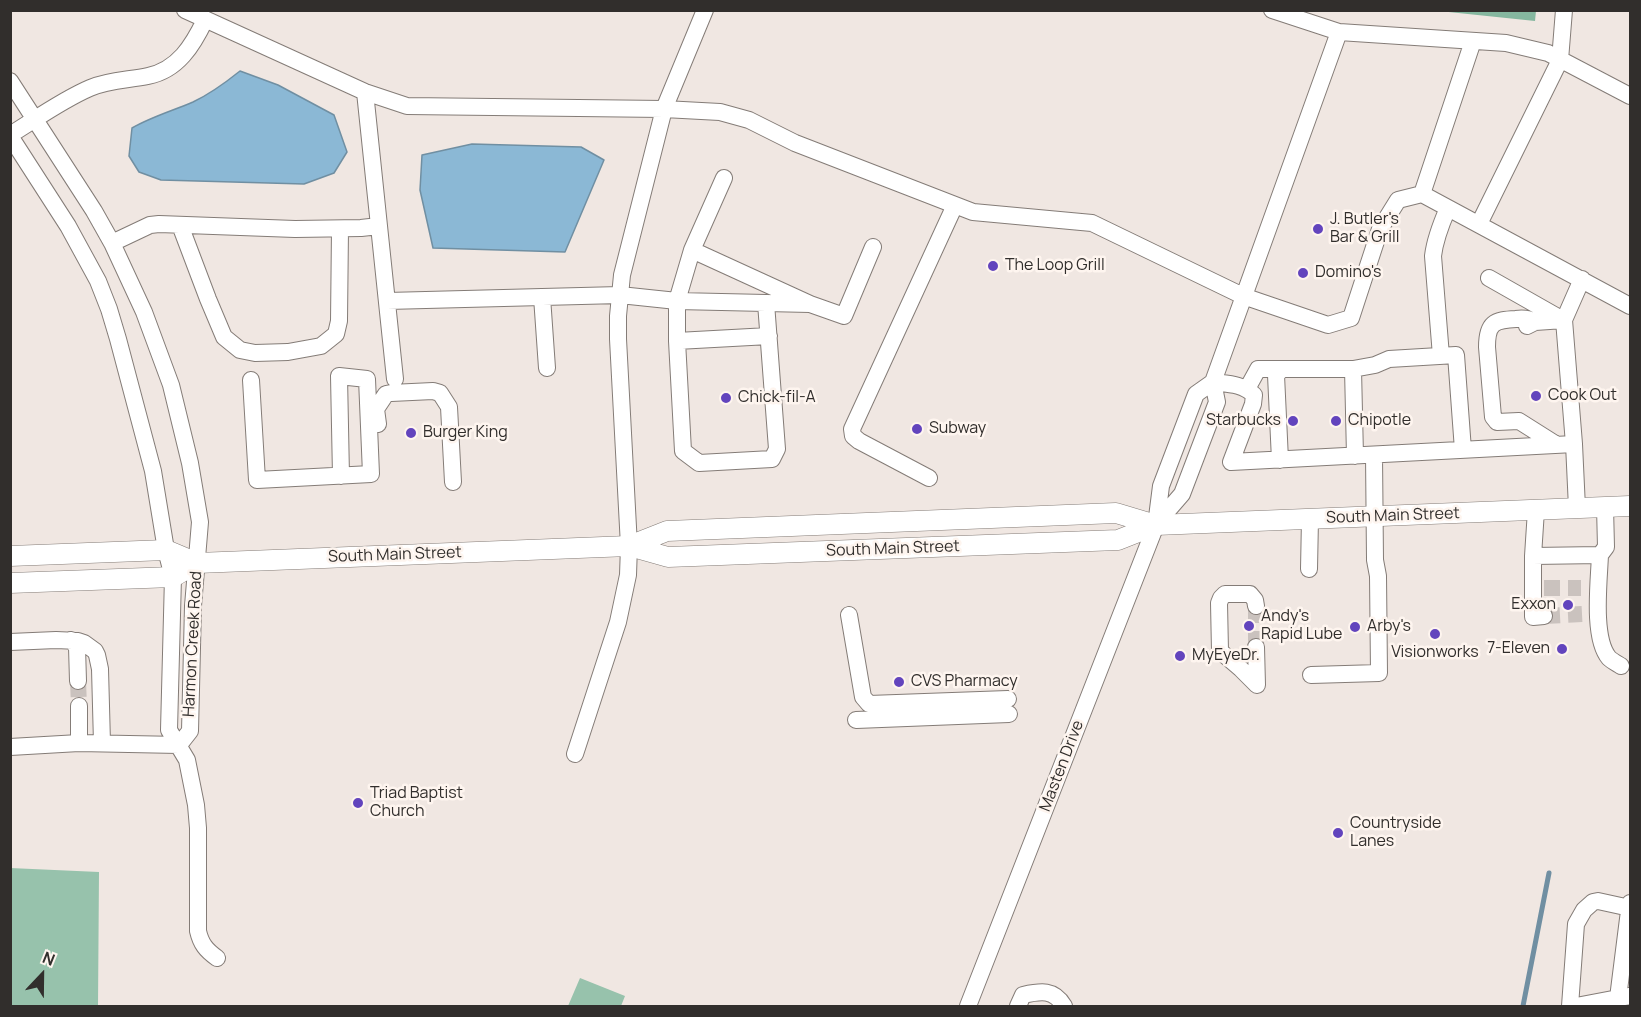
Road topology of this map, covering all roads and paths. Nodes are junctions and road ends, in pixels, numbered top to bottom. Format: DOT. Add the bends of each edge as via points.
graph roads {
  1 [pos="185,10"];
  2 [pos="705,10"];
  3 [pos="1272,10"];
  4 [pos="1564,10"];
  5 [pos="205,20"];
  6 [pos="1339,32"];
  7 [pos="1473,41"];
  8 [pos="1560,60"];
  9 [pos="10,81"];
  10 [pos="365,92"];
  11 [pos="1630,96"];
  12 [pos="664,109"];
  13 [pos="35,120"];
  14 [pos="10,135"];
  15 [pos="724,178"];
  16 [pos="1422,194"];
  17 [pos="955,205"];
  18 [pos="1448,208"];
  19 [pos="1479,224"];
  20 [pos="180,225"];
  21 [pos="379,226"];
  22 [pos="340,229"];
  23 [pos="112,243"];
  24 [pos="873,247"];
  25 [pos="692,250"];
  26 [pos="1489,278"];
  27 [pos="1582,279"];
  28 [pos="620,295"];
  29 [pos="1243,296"];
  30 [pos="542,297"];
  31 [pos="387,301"];
  32 [pos="677,302"];
  33 [pos="766,303"];
  34 [pos="810,304"];
  35 [pos="1630,306"];
  36 [pos="1564,320"];
  37 [pos="769,336"];
  38 [pos="677,341"];
  39 [pos="1441,356"];
  40 [pos="547,368"];
  41 [pos="1282,369"];
  42 [pos="1353,369"];
  43 [pos="395,379"];
  44 [pos="251,380"];
  45 [pos="1213,382"];
  46 [pos="1247,389"];
  47 [pos="1503,421"];
  48 [pos="1565,445"];
  49 [pos="1506,448"];
  50 [pos="1462,450"];
  51 [pos="1374,455"];
  52 [pos="1355,456"];
  53 [pos="1280,460"];
  54 [pos="377,475"];
  55 [pos="341,476"];
  56 [pos="929,478"];
  57 [pos="453,482"];
  58 [pos="1630,506"];
  59 [pos="1605,507"];
  60 [pos="1577,508"];
  61 [pos="1536,510"];
  62 [pos="1375,516"];
  63 [pos="1310,519"];
  64 [pos="1156,525"];
  65 [pos="629,546"];
  66 [pos="166,550"];
  67 [pos="1600,555"];
  68 [pos="10,556"];
  69 [pos="1533,556"];
  70 [pos="197,563"];
  71 [pos="1309,569"];
  72 [pos="173,577"];
  73 [pos="10,583"];
  74 [pos="1599,587"];
  75 [pos="1581,588"];
  76 [pos="1256,606"];
  77 [pos="849,615"];
  78 [pos="1544,616"];
  79 [pos="64,640"];
  80 [pos="10,642"];
  81 [pos="1256,647"];
  82 [pos="1621,666"];
  83 [pos="1311,675"];
  84 [pos="78,681"];
  85 [pos="78,706"];
  86 [pos="856,720"];
  87 [pos="79,743"];
  88 [pos="102,743"];
  89 [pos="179,745"];
  90 [pos="10,747"];
  91 [pos="575,754"];
  92 [pos="1630,903"];
  93 [pos="1630,908"];
  94 [pos="217,958"];
  95 [pos="1624,997"];
  96 [pos="968,1006"];
  97 [pos="1018,1006"];
  98 [pos="1064,1006"];
  99 [pos="1570,1006"];
  100 [pos="1576,1006"];
  1 -- 5 [label="street"];
  2 -- 12 [label="street"];
  3 -- 6 [label="street"];
  4 -- 8 [label="street"];
  5 -- 10 [label="street"];
  5 -- 13 [label="street" via="173,66 162,72 92,87"];
  6 -- 7 [label="street"];
  6 -- 29 [label="street"];
  7 -- 8 [label="street" via="1506,43 1548,53"];
  7 -- 16 [label="street"];
  8 -- 11 [label="street"];
  8 -- 19 [label="street"];
  9 -- 13 [label="street, Harmon Creek Road"];
  10 -- 12 [label="street" via="407,106"];
  10 -- 21 [label="street"];
  12 -- 17 [label="street" via="720,112 749,120 795,143"];
  12 -- 28 [label="street" via="626,253"];
  13 -- 14 [label="street"];
  13 -- 23 [label="street, Harmon Creek Road"];
  14 -- 66 [label="street, Harmon Creek Road" via="84,253 109,309 153,471"];
  15 -- 25 [label="street"];
  16 -- 18 [label="street"];
  16 -- 29 [label="street" via="1398,200 1380,229 1351,318 1328,325"];
  17 -- 29 [label="street" via="973,212 1092,223"];
  17 -- 56 [label="street" via="852,429 859,441"];
  18 -- 19 [label="street"];
  18 -- 39 [label="street" via="1438,229 1433,256"];
  19 -- 27 [label="street"];
  20 -- 22 [label="street"];
  20 -- 22 [label="street" via="224,337 240,350 255,353 321,346 336,334"];
  20 -- 23 [label="street" via="150,225"];
  21 -- 22 [label="street"];
  21 -- 31 [label="street"];
  23 -- 70 [label="street, Harmon Creek Road" via="155,339 180,418 200,522"];
  24 -- 34 [label="street" via="844,316"];
  25 -- 32 [label="street"];
  25 -- 34 [label="street"];
  26 -- 36 [label="street"];
  27 -- 35 [label="street"];
  27 -- 36 [label="street"];
  28 -- 30 [label="street"];
  28 -- 32 [label="street"];
  28 -- 65 [label="street" via="618,339"];
  29 -- 45 [label="street"];
  30 -- 31 [label="street"];
  30 -- 40 [label="street"];
  31 -- 43 [label="street"];
  32 -- 33 [label="street"];
  32 -- 38 [label="street"];
  33 -- 34 [label="street"];
  33 -- 37 [label="street"];
  36 -- 47 [label="street" via="1502,328 1495,336"];
  36 -- 48 [label="street"];
  37 -- 38 [label="street"];
  37 -- 38 [label="street" via="777,449 772,459 761,460 699,463 683,451"];
  39 -- 42 [label="street" via="1389,359"];
  39 -- 50 [label="street" via="1456,355"];
  41 -- 42 [label="street"];
  41 -- 46 [label="street" via="1258,369"];
  41 -- 53 [label="street" via="1276,375"];
  42 -- 52 [label="street"];
  44 -- 55 [label="street" via="257,480"];
  45 -- 46 [label="street"];
  45 -- 64 [label="street, Masten Drive" via="1196,394 1161,486"];
  46 -- 53 [label="street" via="1254,395 1253,404 1231,462"];
  47 -- 48 [label="street" via="1519,420"];
  47 -- 49 [label="street"];
  48 -- 49 [label="street"];
  48 -- 60 [label="street"];
  49 -- 50 [label="street"];
  50 -- 51 [label="street"];
  51 -- 52 [label="street"];
  51 -- 62 [label="street"];
  52 -- 53 [label="street"];
  54 -- 55 [label="street"];
  54 -- 55 [label="street" via="367,379 339,376"];
  54 -- 57 [label="street" via="378,404 386,394 434,391 440,393 449,407"];
  58 -- 59 [label="main road, South Main Street"];
  59 -- 60 [label="main road, South Main Street"];
  59 -- 67 [label="street" via="1606,547"];
  60 -- 61 [label="main road, South Main Street"];
  61 -- 62 [label="main road, South Main Street"];
  61 -- 69 [label="street"];
  62 -- 63 [label="main road, South Main Street"];
  62 -- 83 [label="street" via="1379,673"];
  63 -- 64 [label="main road, South Main Street"];
  63 -- 71 [label="street"];
  64 -- 65 [label="main road, South Main Street" via="1118,540 668,557"];
  64 -- 65 [label="main road, South Main Street" via="1116,513 986,518 666,531"];
  64 -- 96 [label="street, Masten Drive"];
  65 -- 70 [label="main road, South Main Street"];
  65 -- 91 [label="street" via="620,616"];
  66 -- 68 [label="main road, South Main Street"];
  66 -- 70 [label="main road, South Main Street"];
  66 -- 72 [label="street, Harmon Creek Road"];
  67 -- 69 [label="street"];
  67 -- 74 [label="street"];
  69 -- 78 [label="street" via="1538,589 1533,617"];
  70 -- 72 [label="main road, South Main Street"];
  70 -- 89 [label="street, Harmon Creek Road" via="190,731"];
  72 -- 73 [label="main road, South Main Street"];
  72 -- 89 [label="street, Harmon Creek Road" via="169,730"];
  74 -- 75 [label="street"];
  74 -- 82 [label="street" via="1589,614 1609,658"];
  76 -- 81 [label="street" via="1250,594 1225,594 1219,603 1220,651 1257,685"];
  77 -- 86 [label="street" via="863,697 869,704 1009,707"];
  79 -- 80 [label="street"];
  79 -- 84 [label="street" via="77,647"];
  79 -- 88 [label="street" via="84,643 98,655"];
  85 -- 87 [label="street"];
  87 -- 88 [label="street"];
  87 -- 90 [label="street"];
  88 -- 89 [label="street"];
  89 -- 94 [label="street" via="187,760 196,805 198,931 206,950"];
  92 -- 93 [label="street"];
  93 -- 95 [label="street"];
  93 -- 99 [label="street" via="1598,901 1584,910 1576,924"];
  95 -- 100 [label="street"];
  97 -- 98 [label="street" via="1023,995 1048,992"];
}
